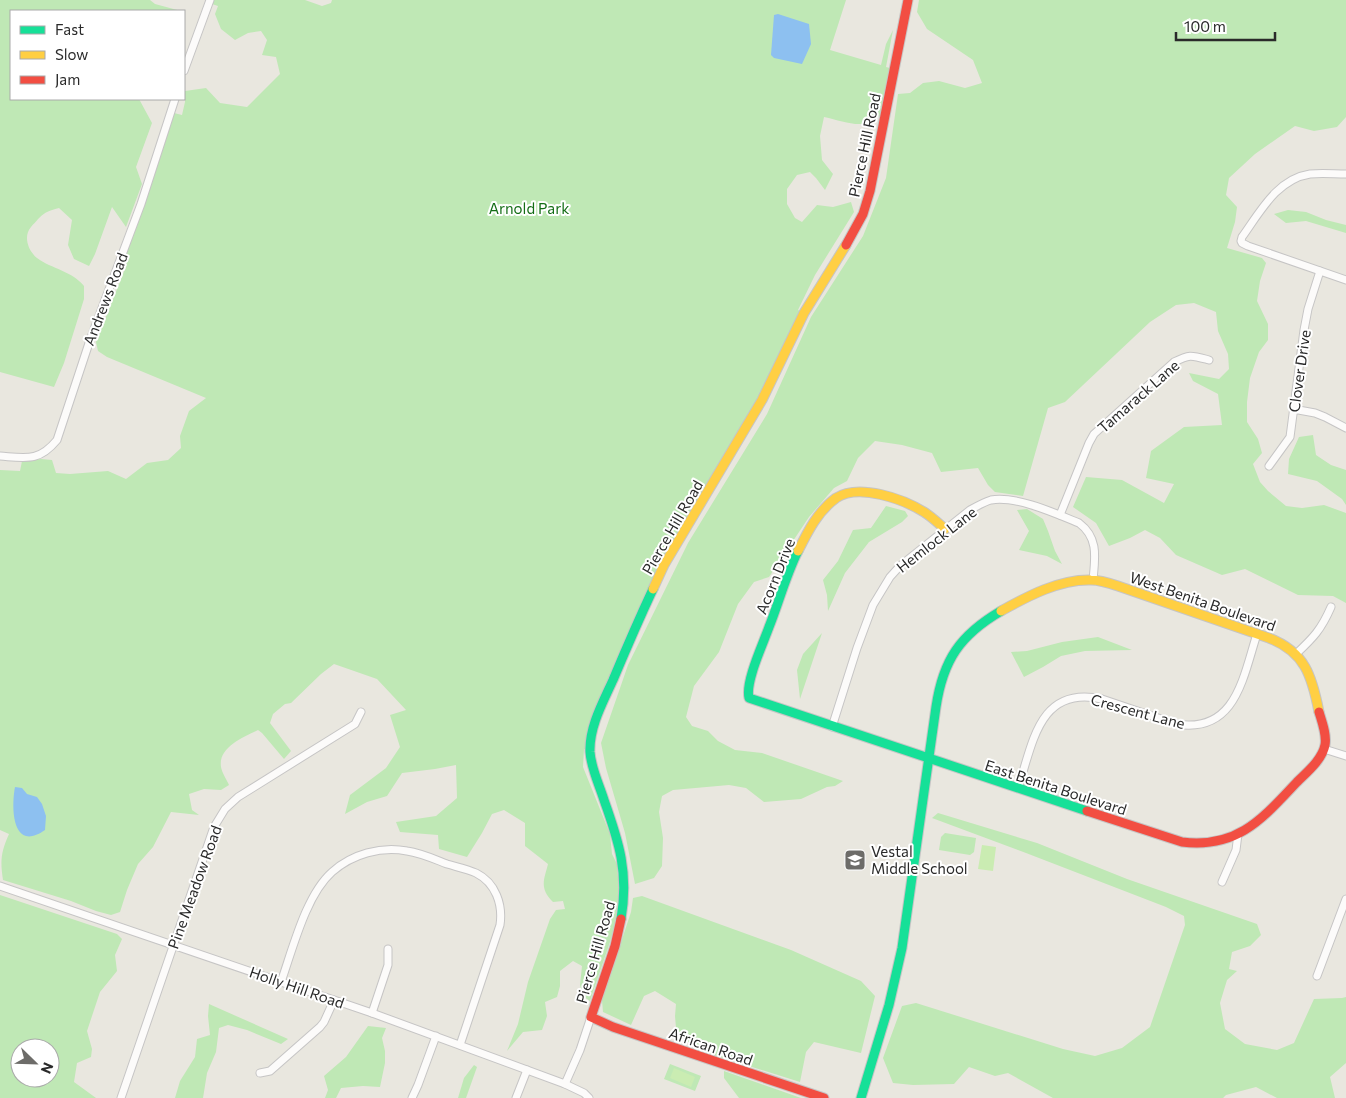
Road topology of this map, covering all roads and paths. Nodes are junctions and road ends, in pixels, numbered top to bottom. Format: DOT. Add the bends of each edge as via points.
graph roads {
  1 [pos="210,0"];
  2 [pos="908,0"];
  3 [pos="185,68"];
  4 [pos="175,100"];
  5 [pos="1346,174"];
  6 [pos="1320,271"];
  7 [pos="1346,280"];
  8 [pos="1209,360"];
  9 [pos="1293,409"];
  10 [pos="1346,428"];
  11 [pos="0,456"];
  12 [pos="1269,466"];
  13 [pos="1060,515"];
  14 [pos="945,529"];
  15 [pos="1093,580"];
  16 [pos="1331,607"];
  17 [pos="1257,634"];
  18 [pos="1296,654"];
  19 [pos="752,699"];
  20 [pos="361,712"];
  21 [pos="832,727"];
  22 [pos="1324,748"];
  23 [pos="1346,756"];
  24 [pos="929,759"];
  25 [pos="1018,788"];
  26 [pos="1238,834"];
  27 [pos="1222,882"];
  28 [pos="0,886"];
  29 [pos="1346,899"];
  30 [pos="174,944"];
  31 [pos="388,949"];
  32 [pos="1317,976"];
  33 [pos="281,982"];
  34 [pos="334,1000"];
  35 [pos="372,1013"];
  36 [pos="591,1018"];
  37 [pos="436,1036"];
  38 [pos="460,1044"];
  39 [pos="526,1070"];
  40 [pos="260,1073"];
  41 [pos="565,1084"];
  42 [pos="122,1098"];
  43 [pos="412,1098"];
  44 [pos="516,1098"];
  45 [pos="589,1098"];
  46 [pos="824,1098"];
  47 [pos="861,1098"];
  1 -- 3 [label="street"];
  2 -- 36 [label="street, Pierce Hill Road" via="863,214 804,313 758,408 664,565 592,734 591,762 621,855 624,898 617,936"];
  4 -- 11 [label="street, Andrews Road" via="57,440 49,450 37,456"];
  5 -- 6 [label="street" via="1311,174 1283,185 1241,241"];
  6 -- 7 [label="street"];
  6 -- 9 [label="street, Clover Drive" via="1308,309"];
  8 -- 13 [label="street, Tamarack Lane" via="1193,355 1174,362 1094,434"];
  9 -- 10 [label="street" via="1315,413"];
  9 -- 12 [label="street, Clover Drive" via="1290,437"];
  13 -- 14 [label="street, Hemlock Lane" via="1024,503 992,500 970,510"];
  13 -- 15 [label="street, Hemlock Lane" via="1079,523 1090,534 1095,555"];
  14 -- 19 [label="street, Acorn Drive" via="924,511 875,493 852,493 831,502 807,534 789,572 747,693"];
  14 -- 21 [label="street, Hemlock Lane" via="900,566 873,605"];
  15 -- 17 [label="street, West Benita Boulevard"];
  15 -- 24 [label="street" via="1058,585 1019,601 976,627 963,640 948,662 940,684"];
  16 -- 18 [label="street" via="1315,636"];
  17 -- 18 [label="street, West Benita Boulevard" via="1286,645"];
  17 -- 25 [label="street, Crescent Lane" via="1234,700 1226,711 1205,723 1176,724 1090,696 1053,707 1039,726"];
  18 -- 22 [label="street, West Benita Boulevard" via="1307,670 1318,707"];
  19 -- 21 [label="street, East Benita Boulevard"];
  20 -- 30 [label="street, Pine Meadow Road" via="354,724 238,797 225,809 214,827"];
  21 -- 24 [label="street, East Benita Boulevard"];
  22 -- 23 [label="street"];
  22 -- 26 [label="street, East Benita Boulevard" via="1301,779 1266,815"];
  24 -- 25 [label="street, East Benita Boulevard"];
  24 -- 47 [label="street" via="902,949"];
  25 -- 26 [label="street, East Benita Boulevard" via="1182,842 1212,843"];
  26 -- 27 [label="street" via="1236,850"];
  28 -- 30 [label="street, Holly Hill Road"];
  29 -- 32 [label="street"];
  30 -- 33 [label="street, Holly Hill Road"];
  30 -- 42 [label="street, Pine Meadow Road"];
  31 -- 35 [label="street" via="388,965"];
  33 -- 34 [label="street, Holly Hill Road"];
  33 -- 38 [label="street" via="311,900 323,880 348,860 374,851 407,851 477,874 491,885 498,896 502,918"];
  34 -- 35 [label="street, Holly Hill Road"];
  34 -- 40 [label="street" via="320,1026 270,1071"];
  35 -- 37 [label="street, Holly Hill Road"];
  36 -- 41 [label="street, Pierce Hill Road"];
  36 -- 46 [label="street, African Road"];
  37 -- 38 [label="street, Holly Hill Road"];
  37 -- 43 [label="street"];
  38 -- 39 [label="street, Holly Hill Road"];
  39 -- 41 [label="street, Holly Hill Road"];
  39 -- 44 [label="street"];
  41 -- 45 [label="street, Holly Hill Road"];
}
